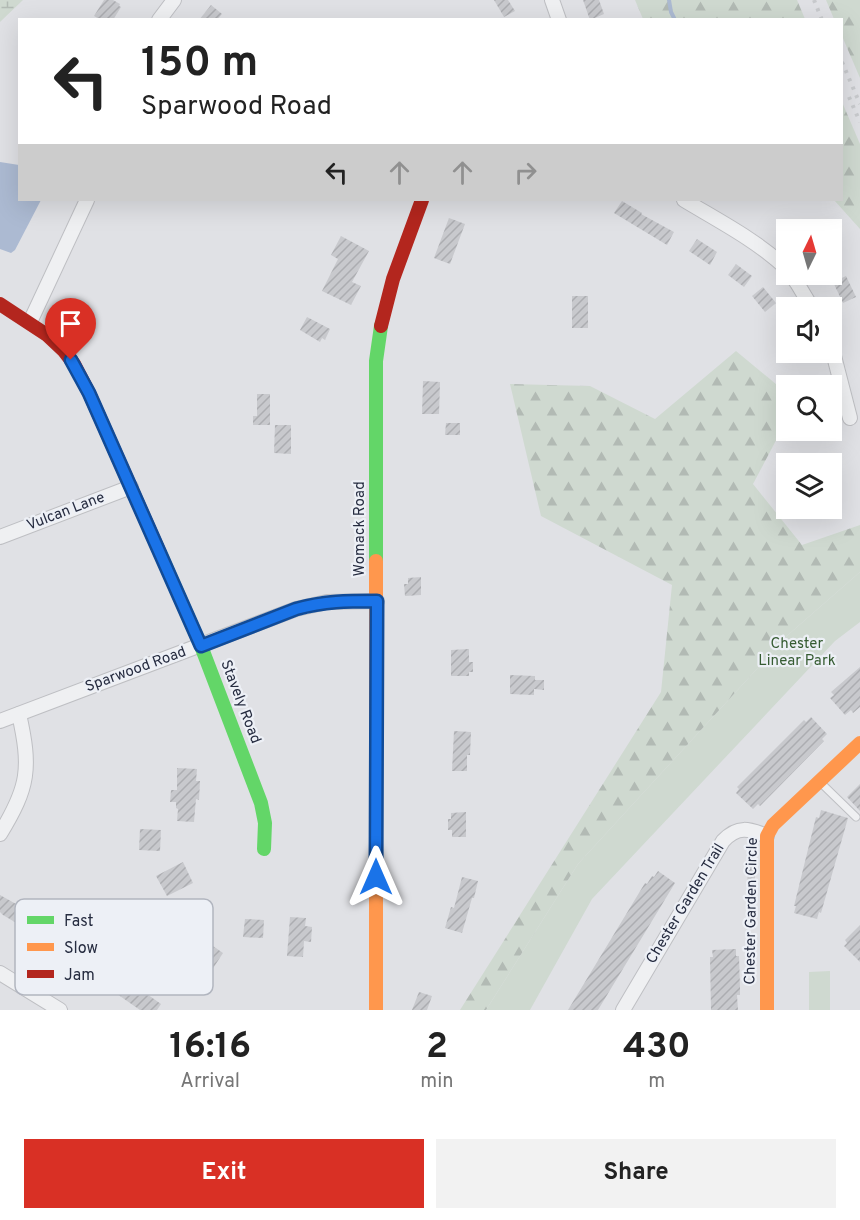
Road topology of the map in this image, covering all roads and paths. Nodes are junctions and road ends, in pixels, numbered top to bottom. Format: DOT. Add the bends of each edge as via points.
graph roads {
  1 [pos="174,0"];
  2 [pos="552,0"];
  3 [pos="160,18"];
  4 [pos="557,18"];
  5 [pos="87,201"];
  6 [pos="422,201"];
  7 [pos="686,201"];
  8 [pos="776,259"];
  9 [pos="0,304"];
  10 [pos="30,322"];
  11 [pos="836,363"];
  12 [pos="850,418"];
  13 [pos="131,487"];
  14 [pos="0,537"];
  15 [pos="377,601"];
  16 [pos="201,646"];
  17 [pos="19,714"];
  18 [pos="0,721"];
  19 [pos="860,743"];
  20 [pos="819,781"];
  21 [pos="856,817"];
  22 [pos="0,834"];
  23 [pos="767,836"];
  24 [pos="264,849"];
  25 [pos="0,973"];
  26 [pos="15,982"];
  27 [pos="36,995"];
  28 [pos="60,1010"];
  29 [pos="376,1010"];
  30 [pos="623,1010"];
  31 [pos="768,1010"];
  1 -- 3 [label="street"];
  2 -- 4 [label="street"];
  5 -- 10 [label="street"];
  6 -- 15 [label="street, Womack Road" via="399,257 378,341"];
  7 -- 8 [label="street"];
  9 -- 10 [label="street, Stavely Road"];
  10 -- 13 [label="street, Stavely Road" via="71,360"];
  11 -- 12 [label="street"];
  13 -- 14 [label="street, Vulcan Lane"];
  13 -- 16 [label="street, Stavely Road"];
  15 -- 16 [label="street, Sparwood Road" via="312,604"];
  15 -- 29 [label="street, Womack Road"];
  16 -- 17 [label="street, Sparwood Road"];
  16 -- 24 [label="street, Stavely Road" via="261,803"];
  17 -- 18 [label="street, Sparwood Road"];
  17 -- 22 [label="street" via="27,754 24,781 21,795"];
  19 -- 20 [label="street, Chester Garden Circle"];
  20 -- 21 [label="lane"];
  20 -- 23 [label="street, Chester Garden Circle" via="773,825"];
  23 -- 30 [label="street, Chester Garden Trail" via="739,830 723,841"];
  23 -- 31 [label="street, Chester Garden Circle"];
  25 -- 26 [label="street"];
  27 -- 28 [label="street"];
}
